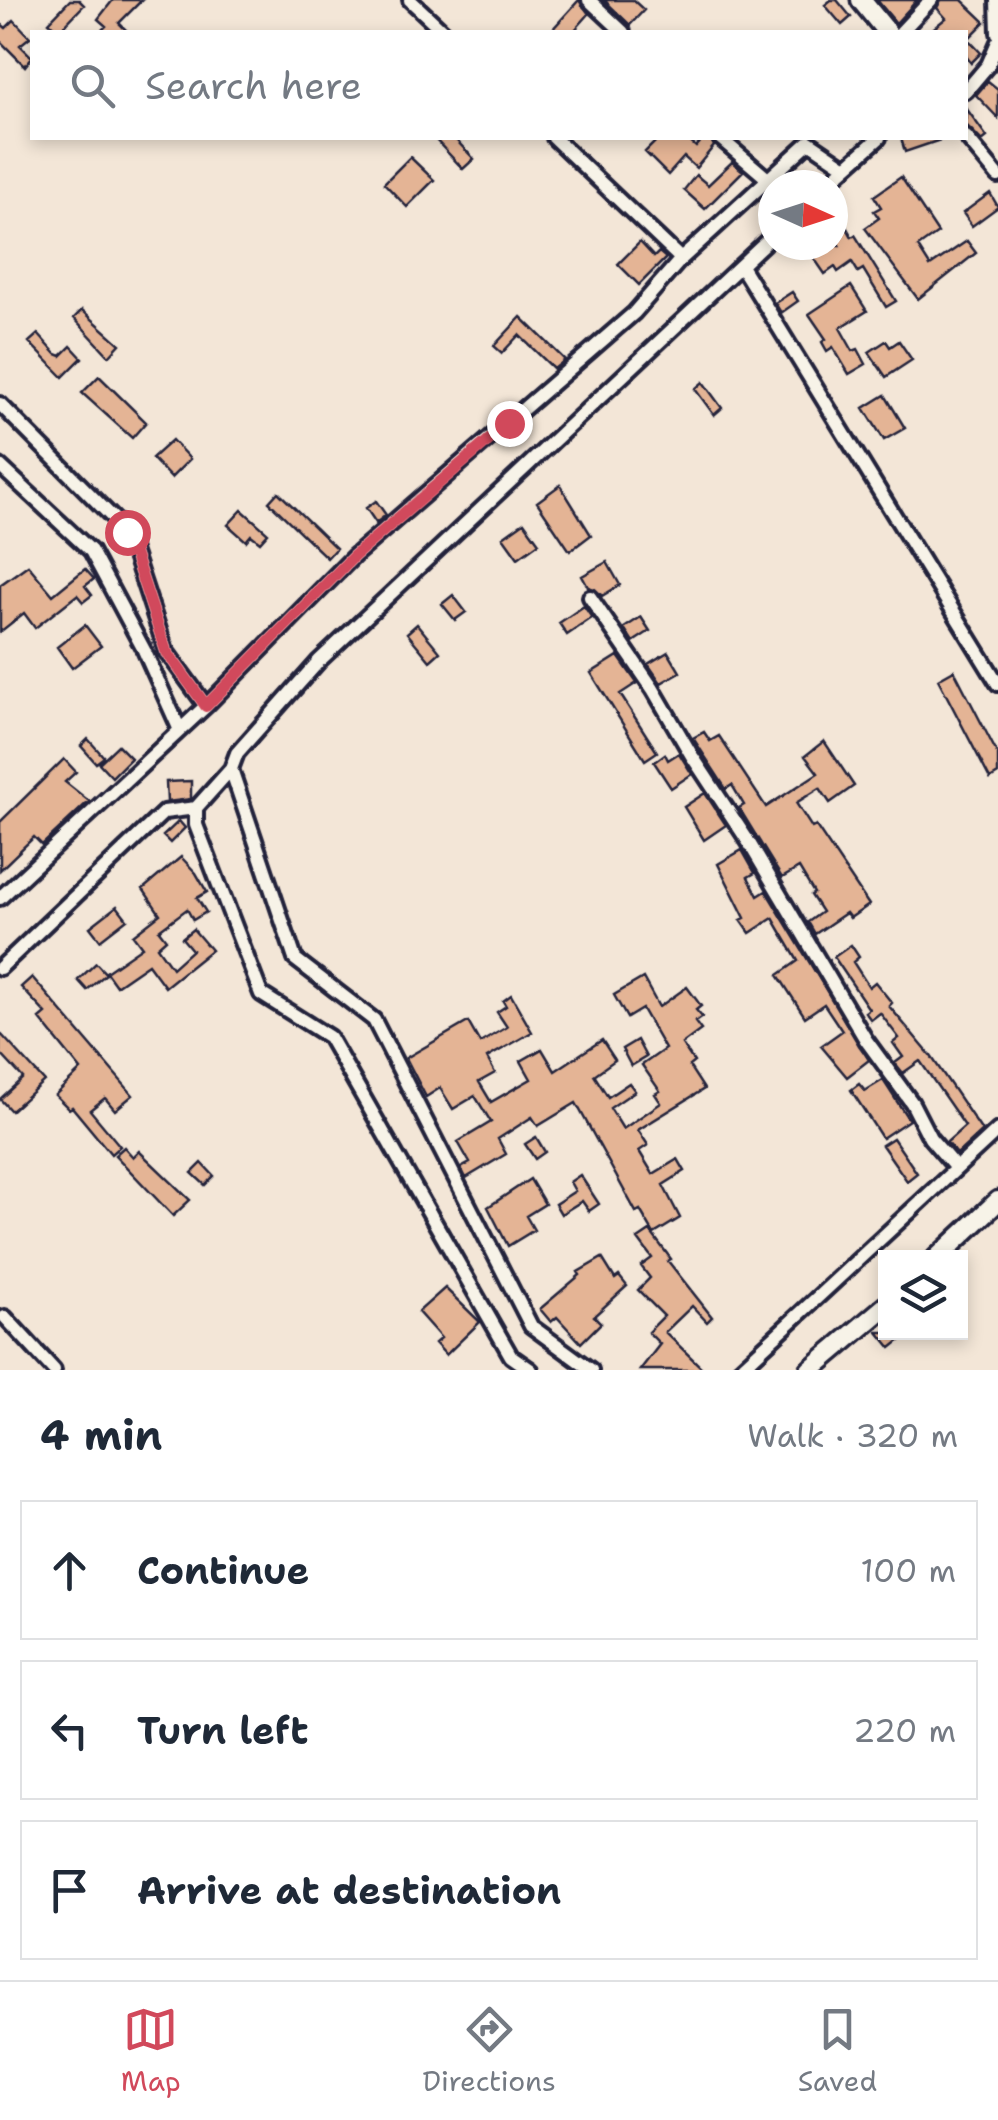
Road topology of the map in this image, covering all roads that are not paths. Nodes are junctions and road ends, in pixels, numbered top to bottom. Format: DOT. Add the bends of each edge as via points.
graph roads {
  1 [pos="410,0"];
  2 [pos="590,0"];
  3 [pos="860,0"];
  4 [pos="931,0"];
  5 [pos="997,0"];
  6 [pos="442,30"];
  7 [pos="620,30"];
  8 [pos="885,30"];
  9 [pos="903,30"];
  10 [pos="998,33"];
  11 [pos="998,42"];
  12 [pos="993,69"];
  13 [pos="968,89"];
  14 [pos="968,139"];
  15 [pos="556,140"];
  16 [pos="722,140"];
  17 [pos="878,140"];
  18 [pos="846,166"];
  19 [pos="758,170"];
  20 [pos="780,170"];
  21 [pos="842,170"];
  22 [pos="998,176"];
  23 [pos="758,191"];
  24 [pos="758,249"];
  25 [pos="681,260"];
  26 [pos="740,266"];
  27 [pos="0,404"];
  28 [pos="0,466"];
  29 [pos="590,597"];
  30 [pos="998,684"];
  31 [pos="206,706"];
  32 [pos="179,728"];
  33 [pos="232,769"];
  34 [pos="196,808"];
  35 [pos="0,898"];
  36 [pos="0,968"];
  37 [pos="998,1130"];
  38 [pos="955,1167"];
  39 [pos="998,1201"];
  40 [pos="946,1250"];
  41 [pos="878,1313"];
  42 [pos="5,1318"];
  43 [pos="54,1370"];
  44 [pos="531,1370"];
  45 [pos="592,1370"];
  46 [pos="739,1370"];
  47 [pos="810,1370"];
  1 -- 6 [label="street"];
  2 -- 7 [label="street"];
  3 -- 8 [label="street"];
  4 -- 9 [label="street"];
  5 -- 10 [label="street"];
  11 -- 12 [label="street"];
  12 -- 13 [label="street"];
  14 -- 22 [label="street"];
  15 -- 25 [label="street"];
  16 -- 19 [label="street"];
  17 -- 18 [label="street"];
  18 -- 20 [label="street" via="809,142"];
  18 -- 21 [label="street"];
  23 -- 25 [label="street"];
  24 -- 26 [label="street"];
  25 -- 31 [label="street" via="634,313 354,556"];
  26 -- 30 [label="street"];
  26 -- 33 [label="street" via="319,661 236,753"];
  27 -- 31 [label="street" via="127,532 166,651"];
  28 -- 32 [label="street" via="91,551"];
  29 -- 38 [label="street" via="748,841 866,1040"];
  31 -- 32 [label="street"];
  32 -- 35 [label="street"];
  33 -- 34 [label="street"];
  33 -- 45 [label="street" via="295,960 374,1020 531,1326"];
  34 -- 36 [label="street" via="164,812"];
  34 -- 44 [label="street" via="196,825 261,994 329,1037 511,1356"];
  37 -- 38 [label="street"];
  38 -- 46 [label="street"];
  39 -- 40 [label="street"];
  41 -- 47 [label="street"];
  42 -- 43 [label="street"];
}
